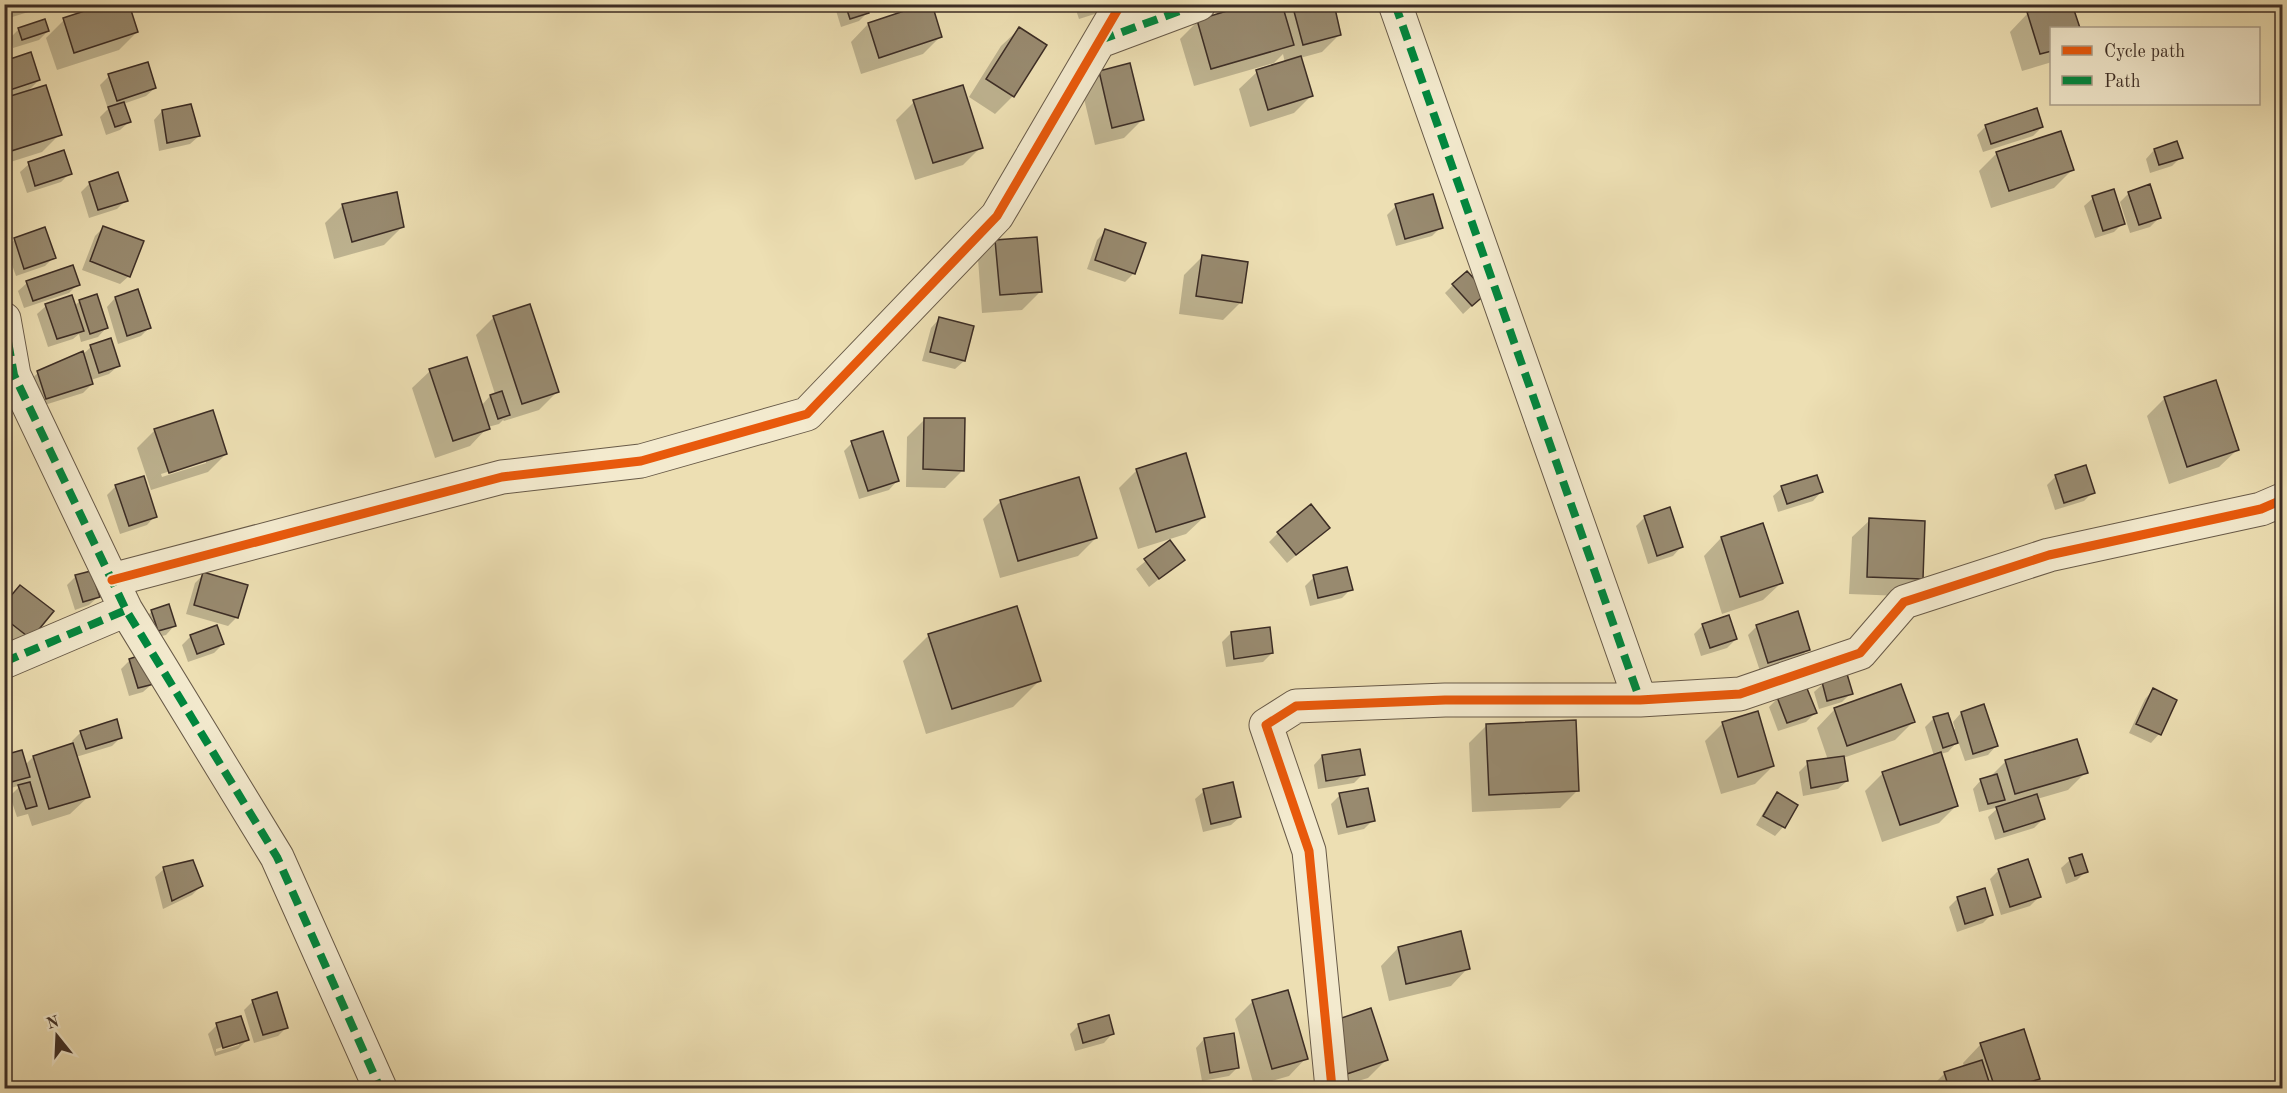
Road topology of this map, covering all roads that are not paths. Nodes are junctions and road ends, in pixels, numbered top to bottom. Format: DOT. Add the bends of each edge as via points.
graph roads {
  1 [pos="1121,4"];
  2 [pos="1199,4"];
  3 [pos="1395,4"];
  4 [pos="1100,40"];
  5 [pos="4,319"];
  6 [pos="2283,500"];
  7 [pos="112,580"];
  8 [pos="126,610"];
  9 [pos="4,662"];
  10 [pos="1640,700"];
  11 [pos="1324,1088"];
  12 [pos="380,1089"];
  1 -- 4 [label="street"];
  2 -- 4 [label="street"];
  3 -- 10 [label="street"];
  4 -- 7 [label="street" via="997,216 807,414 641,461 502,477"];
  5 -- 7 [label="street" via="14,375"];
  6 -- 10 [label="street" via="2049,555 1904,602 1860,652 1740,694"];
  7 -- 8 [label="street"];
  8 -- 9 [label="street"];
  8 -- 12 [label="street" via="277,857"];
  10 -- 11 [label="street" via="1445,700 1296,706 1266,724 1309,851"];
}
